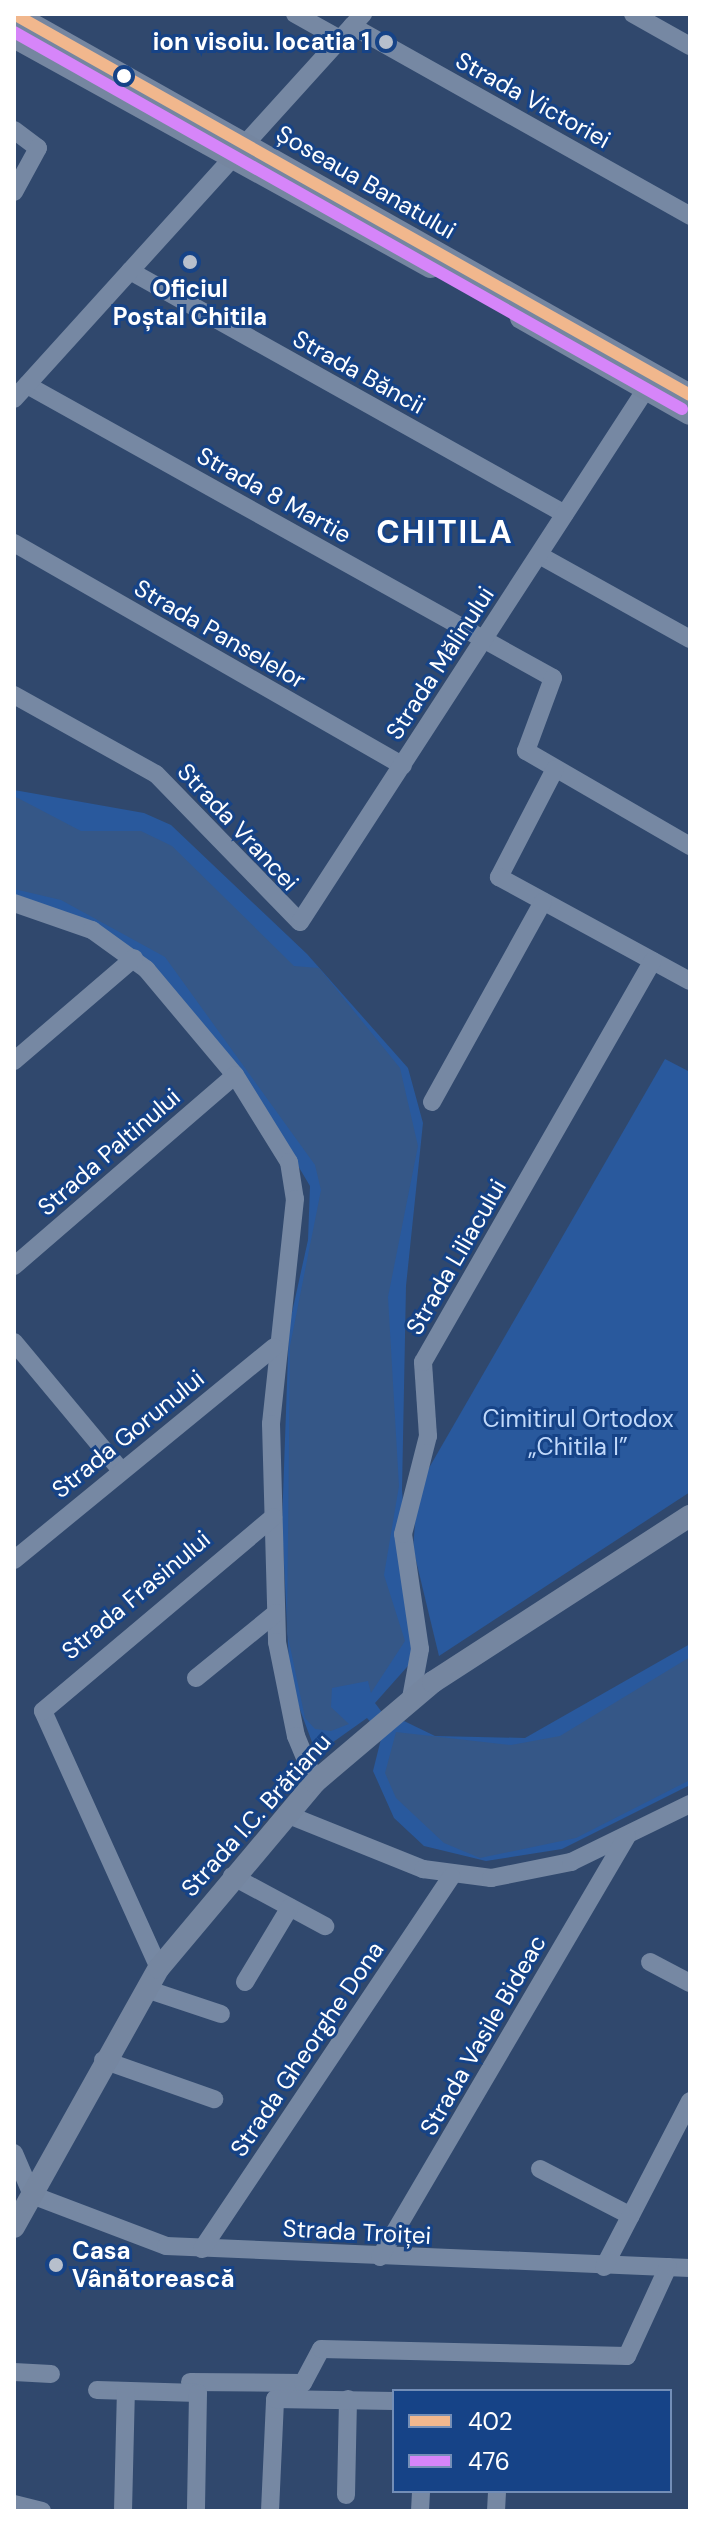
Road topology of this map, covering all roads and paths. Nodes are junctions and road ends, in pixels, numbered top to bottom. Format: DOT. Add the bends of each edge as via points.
graph roads {
  1 [pos="14,14"];
  2 [pos="295,14"];
  3 [pos="633,14"];
  4 [pos="351,26"];
  5 [pos="14,37"];
  6 [pos="690,46"];
  7 [pos="14,130"];
  8 [pos="240,150"];
  9 [pos="14,192"];
  10 [pos="690,216"];
  11 [pos="130,271"];
  12 [pos="27,385"];
  13 [pos="646,389"];
  14 [pos="690,395"];
  15 [pos="14,399"];
  16 [pos="690,414"];
  17 [pos="565,514"];
  18 [pos="14,543"];
  19 [pos="539,555"];
  20 [pos="484,639"];
  21 [pos="690,639"];
  22 [pos="14,695"];
  23 [pos="403,766"];
  24 [pos="555,769"];
  25 [pos="690,846"];
  26 [pos="543,902"];
  27 [pos="14,903"];
  28 [pos="300,922"];
  29 [pos="134,958"];
  30 [pos="653,961"];
  31 [pos="690,981"];
  32 [pos="14,1061"];
  33 [pos="235,1075"];
  34 [pos="432,1102"];
  35 [pos="14,1266"];
  36 [pos="14,1342"];
  37 [pos="274,1347"];
  38 [pos="120,1469"];
  39 [pos="690,1516"];
  40 [pos="273,1517"];
  41 [pos="14,1560"];
  42 [pos="276,1613"];
  43 [pos="196,1678"];
  44 [pos="411,1698"];
  45 [pos="315,1782"];
  46 [pos="690,1804"];
  47 [pos="286,1814"];
  48 [pos="627,1836"];
  49 [pos="232,1876"];
  50 [pos="451,1877"];
  51 [pos="290,1907"];
  52 [pos="325,1926"];
  53 [pos="650,1962"];
  54 [pos="159,1968"];
  55 [pos="245,1982"];
  56 [pos="690,1983"];
  57 [pos="146,1989"];
  58 [pos="221,2014"];
  59 [pos="103,2060"];
  60 [pos="214,2099"];
  61 [pos="690,2101"];
  62 [pos="14,2153"];
  63 [pos="540,2169"];
  64 [pos="32,2195"];
  65 [pos="631,2216"];
  66 [pos="14,2227"];
  67 [pos="202,2249"];
  68 [pos="380,2257"];
  69 [pos="604,2267"];
  70 [pos="668,2267"];
  71 [pos="690,2268"];
  72 [pos="14,2372"];
  73 [pos="51,2374"];
  74 [pos="190,2382"];
  75 [pos="97,2390"];
  76 [pos="126,2391"];
  77 [pos="348,2399"];
  78 [pos="392,2401"];
  79 [pos="346,2495"];
  80 [pos="14,2504"];
  81 [pos="42,2511"];
  82 [pos="123,2511"];
  83 [pos="196,2511"];
  84 [pos="270,2511"];
  1 -- 8 [label="main road, Șoseaua Banatului"];
  2 -- 4 [label="street, Strada Victoriei"];
  3 -- 6 [label="street"];
  4 -- 8 [label="street"];
  4 -- 10 [label="street, Strada Victoriei"];
  5 -- 8 [label="main road, Șoseaua Banatului"];
  7 -- 9 [label="street" via="38,148"];
  8 -- 11 [label="street"];
  8 -- 13 [label="main road, Șoseaua Banatului"];
  8 -- 14 [label="main road, Șoseaua Banatului"];
  11 -- 12 [label="street"];
  11 -- 17 [label="street, Strada Băncii"];
  12 -- 15 [label="street"];
  12 -- 20 [label="street, Strada 8 Martie"];
  13 -- 16 [label="main road, Șoseaua Banatului"];
  13 -- 17 [label="street, Strada Mălinului"];
  17 -- 19 [label="street, Strada Mălinului"];
  18 -- 23 [label="street, Strada Panselelor"];
  19 -- 20 [label="street, Strada Mălinului"];
  19 -- 21 [label="street"];
  20 -- 23 [label="street, Strada Mălinului"];
  20 -- 24 [label="street, Strada 8 Martie" via="556,683 524,745"];
  22 -- 28 [label="street, Strada Vrancei" via="156,774"];
  23 -- 28 [label="street, Strada Mălinului"];
  24 -- 25 [label="street, Strada 8 Martie"];
  24 -- 26 [label="street" via="499,872"];
  26 -- 30 [label="street"];
  26 -- 34 [label="street"];
  27 -- 29 [label="street" via="92,930"];
  29 -- 32 [label="street"];
  29 -- 33 [label="street"];
  30 -- 31 [label="street"];
  30 -- 44 [label="street, Strada Liliacului" via="423,1362 428,1436 403,1534 420,1649"];
  33 -- 35 [label="street, Strada Paltinului"];
  33 -- 37 [label="street" via="294,1178"];
  36 -- 38 [label="street"];
  37 -- 38 [label="street, Strada Gorunului"];
  37 -- 40 [label="street"];
  38 -- 41 [label="street, Strada Gorunului"];
  39 -- 44 [label="main road, Strada I.C. Brătianu"];
  40 -- 42 [label="street"];
  40 -- 54 [label="street, Strada Frasinului" via="52,1697 43,1718"];
  42 -- 43 [label="street"];
  42 -- 45 [label="street" via="283,1687"];
  44 -- 45 [label="main road, Strada I.C. Brătianu"];
  45 -- 47 [label="main road, Strada I.C. Brătianu"];
  46 -- 48 [label="street"];
  47 -- 49 [label="main road, Strada I.C. Brătianu"];
  47 -- 50 [label="street" via="376,1854"];
  48 -- 50 [label="street" via="526,1875"];
  48 -- 68 [label="street, Strada Vasile Bideac"];
  49 -- 51 [label="street"];
  49 -- 54 [label="main road, Strada I.C. Brătianu"];
  50 -- 67 [label="street, Strada Gheorghe Dona"];
  51 -- 52 [label="street"];
  51 -- 55 [label="street"];
  53 -- 56 [label="street"];
  54 -- 57 [label="main road, Strada I.C. Brătianu"];
  57 -- 58 [label="street"];
  57 -- 59 [label="main road, Strada I.C. Brătianu"];
  59 -- 60 [label="street"];
  59 -- 64 [label="main road, Strada I.C. Brătianu"];
  61 -- 65 [label="street"];
  62 -- 64 [label="street"];
  63 -- 65 [label="street"];
  64 -- 66 [label="main road, Strada I.C. Brătianu"];
  64 -- 67 [label="street, Strada Troiței" via="133,2236"];
  65 -- 69 [label="street"];
  67 -- 68 [label="street, Strada Troiței"];
  68 -- 69 [label="street, Strada Troiței"];
  69 -- 70 [label="street, Strada Troiței"];
  70 -- 71 [label="street, Strada Troiței"];
  70 -- 74 [label="street" via="627,2356 321,2349 303,2383"];
  72 -- 73 [label="street"];
  75 -- 76 [label="street"];
  76 -- 82 [label="street"];
  76 -- 83 [label="street" via="198,2393"];
  77 -- 78 [label="street"];
  77 -- 79 [label="street"];
  77 -- 84 [label="street" via="275,2399"];
  80 -- 81 [label="street"];
}
